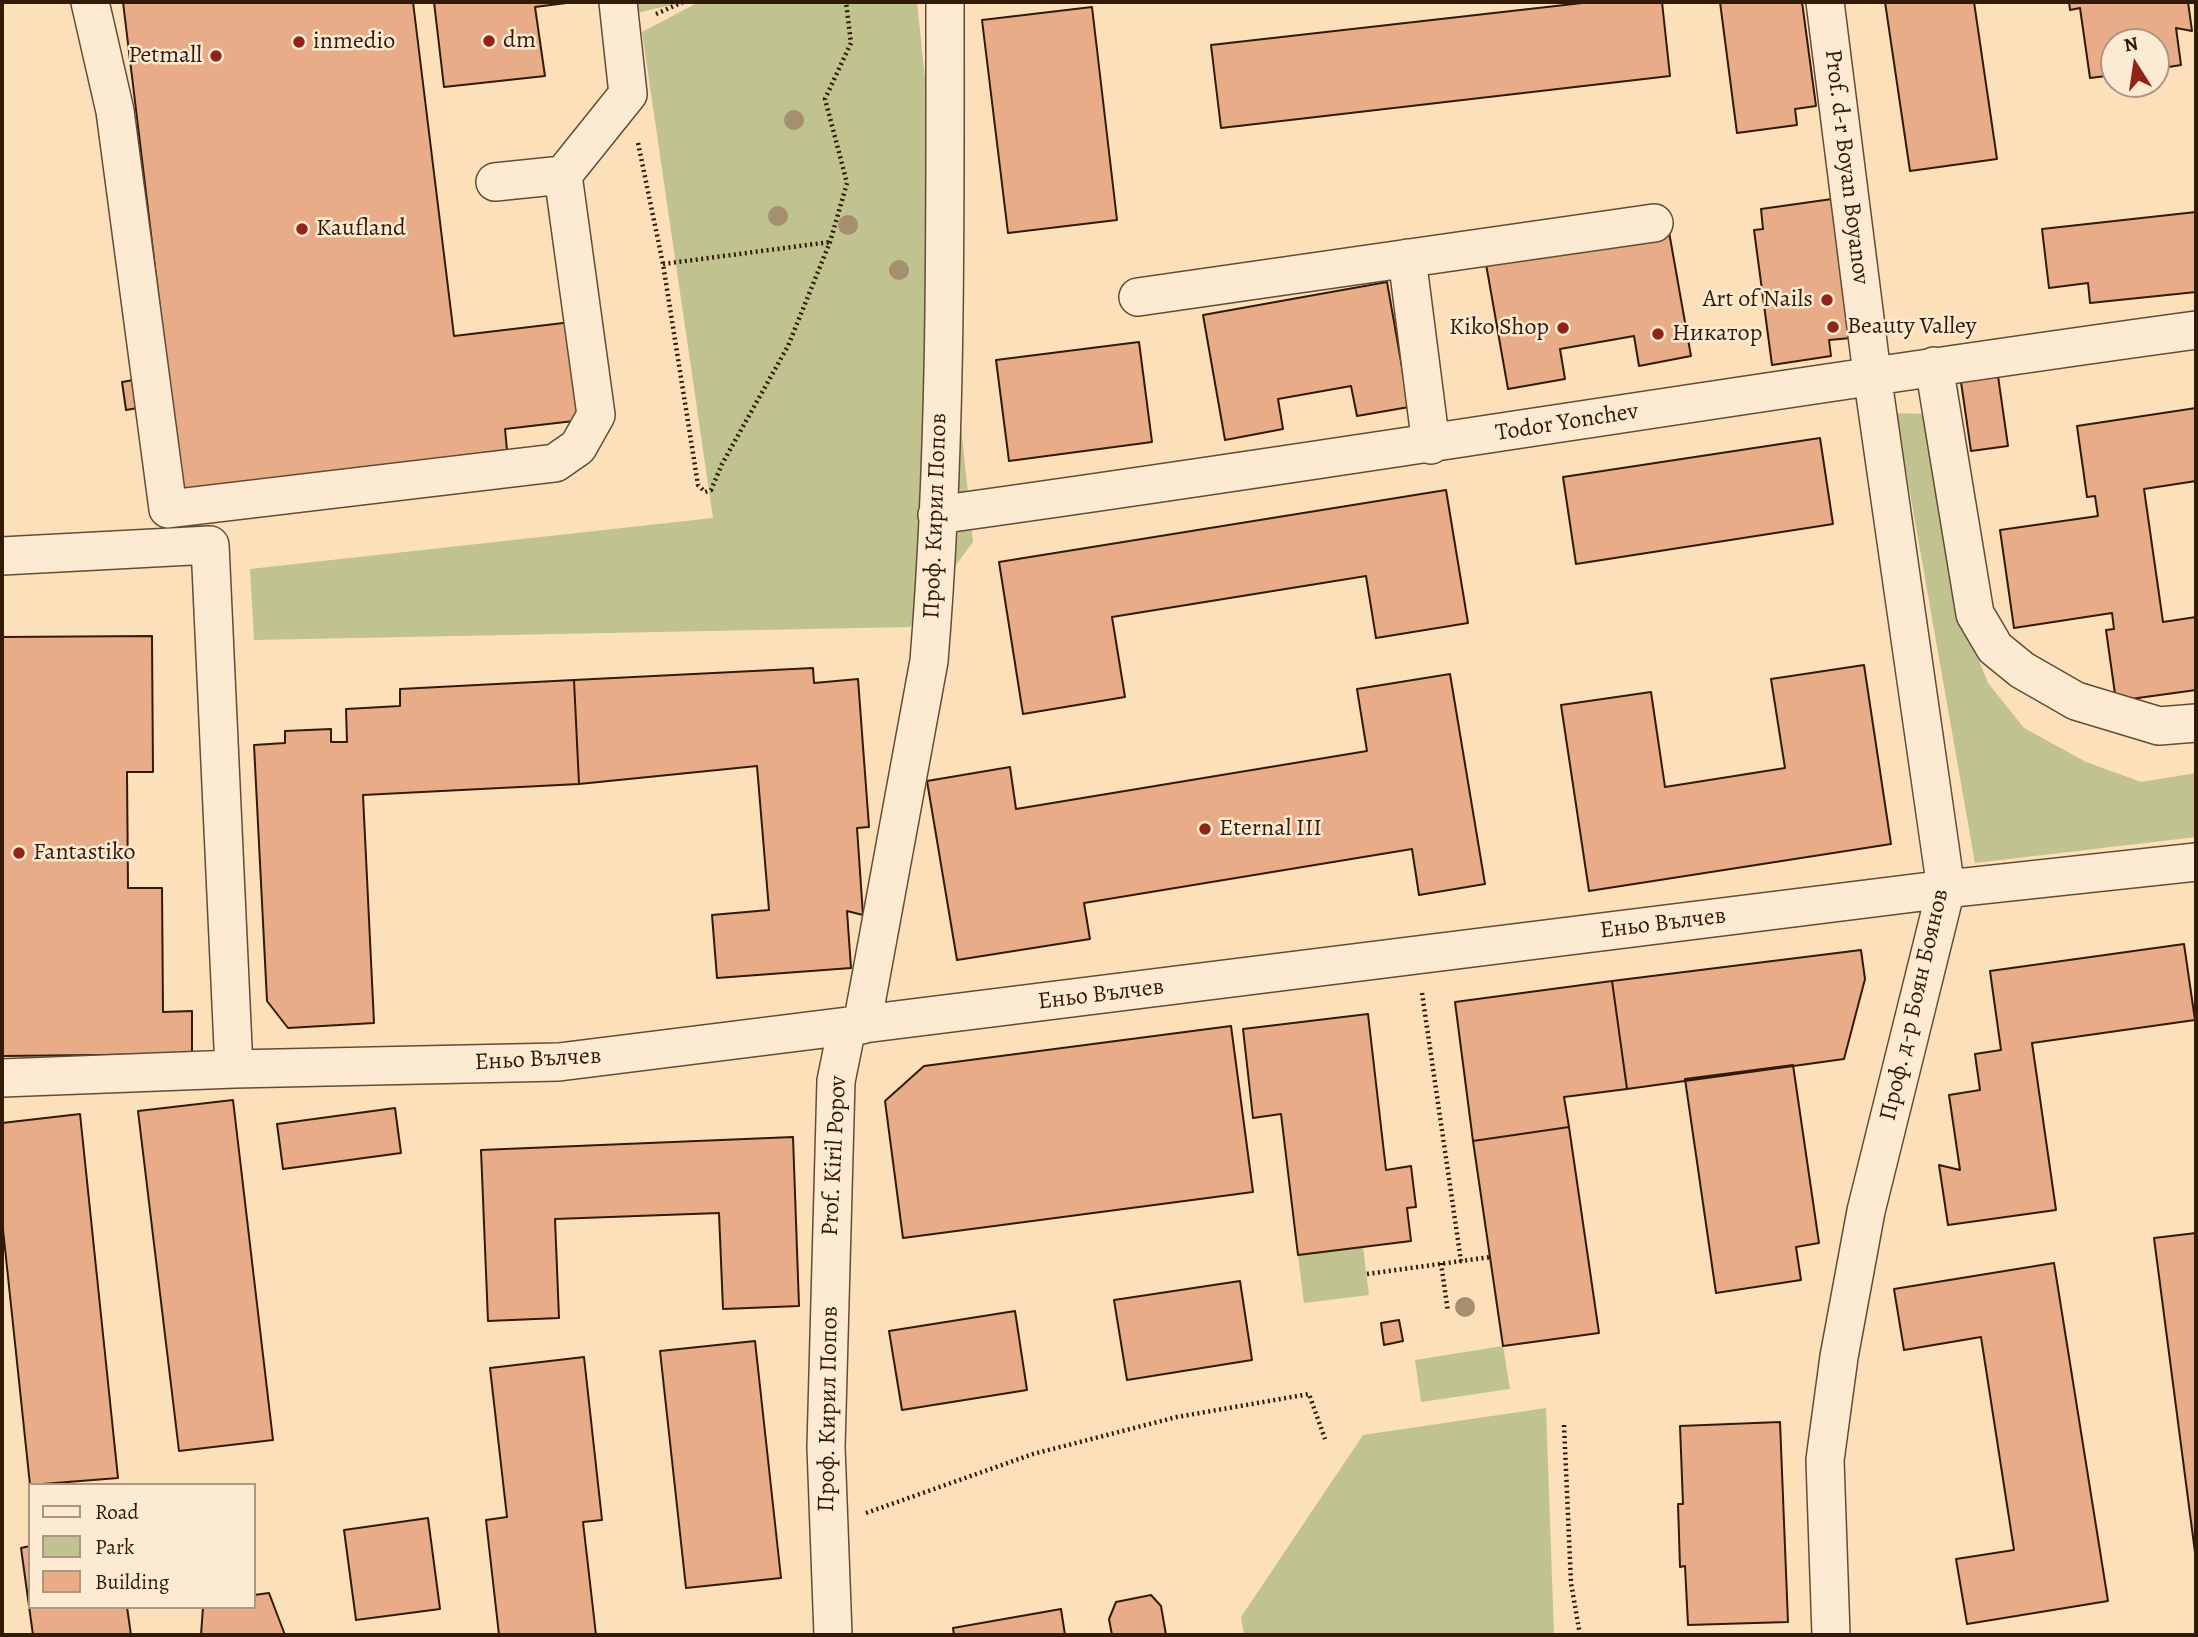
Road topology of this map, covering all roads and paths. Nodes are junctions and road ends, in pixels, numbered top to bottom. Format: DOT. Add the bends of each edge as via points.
graph roads {
  1 [pos="90,2"];
  2 [pos="618,2"];
  3 [pos="846,2"];
  4 [pos="945,2"];
  5 [pos="1825,2"];
  6 [pos="628,94"];
  7 [pos="563,175"];
  8 [pos="495,182"];
  9 [pos="1654,223"];
  10 [pos="830,242"];
  11 [pos="1407,258"];
  12 [pos="663,264"];
  13 [pos="1138,297"];
  14 [pos="2196,330"];
  15 [pos="1934,366"];
  16 [pos="1872,374"];
  17 [pos="1431,445"];
  18 [pos="937,515"];
  19 [pos="2,556"];
  20 [pos="2196,723"];
  21 [pos="2196,862"];
  22 [pos="1946,889"];
  23 [pos="1417,955"];
  24 [pos="854,1026"];
  25 [pos="234,1069"];
  26 [pos="2,1078"];
  27 [pos="1490,1257"];
  28 [pos="1461,1261"];
  29 [pos="1441,1264"];
  30 [pos="1367,1274"];
  31 [pos="1448,1311"];
  32 [pos="1564,1425"];
  33 [pos="1325,1439"];
  34 [pos="828,1532"];
  35 [pos="833,1635"];
  36 [pos="1580,1635"];
  37 [pos="1831,1635"];
  1 -- 7 [label="street" via="115,111 167,509 555,463 578,447 597,415"];
  2 -- 6 [label="street"];
  3 -- 10 [label="path" via="851,43 825,99 846,183"];
  4 -- 18 [label="street, Проф. Кирил Попов" via="945,303"];
  5 -- 16 [label="street, Prof. d-r Boyan Boyanov"];
  6 -- 7 [label="street"];
  6 -- 12 [label="path"];
  7 -- 8 [label="street"];
  9 -- 11 [label="street"];
  10 -- 12 [label="path"];
  10 -- 12 [label="path" via="788,346 717,480 705,492 698,485"];
  11 -- 13 [label="street"];
  11 -- 17 [label="street"];
  14 -- 15 [label="street, Todor Yonchev"];
  15 -- 16 [label="street, Todor Yonchev"];
  15 -- 20 [label="street" via="1975,614 1995,648 2022,670 2076,701 2160,726"];
  16 -- 17 [label="street, Todor Yonchev"];
  16 -- 22 [label="street, Проф. д-р Боян Боянов"];
  17 -- 18 [label="street, Todor Yonchev"];
  18 -- 24 [label="street, Проф. Кирил Попов" via="929,661"];
  19 -- 25 [label="street" via="210,545"];
  21 -- 22 [label="street, Еньо Вълчев"];
  22 -- 23 [label="street, Еньо Вълчев"];
  22 -- 37 [label="street, Проф. д-р Боян Боянов" via="1866,1211 1839,1357 1825,1460"];
  23 -- 24 [label="street, Еньо Вълчев"];
  23 -- 28 [label="path"];
  24 -- 25 [label="street, Еньо Вълчев" via="559,1062"];
  24 -- 34 [label="street, Prof. Kiril Popov" via="836,1081 826,1447"];
  25 -- 26 [label="street, Еньо Вълчев"];
  27 -- 28 [label="path"];
  28 -- 29 [label="path"];
  29 -- 30 [label="path"];
  29 -- 31 [label="path"];
  32 -- 36 [label="path" via="1571,1583"];
  33 -- 34 [label="path" via="1309,1394 1177,1417 1033,1454 888,1503"];
  34 -- 35 [label="street, Prof. Kiril Popov"];
}
